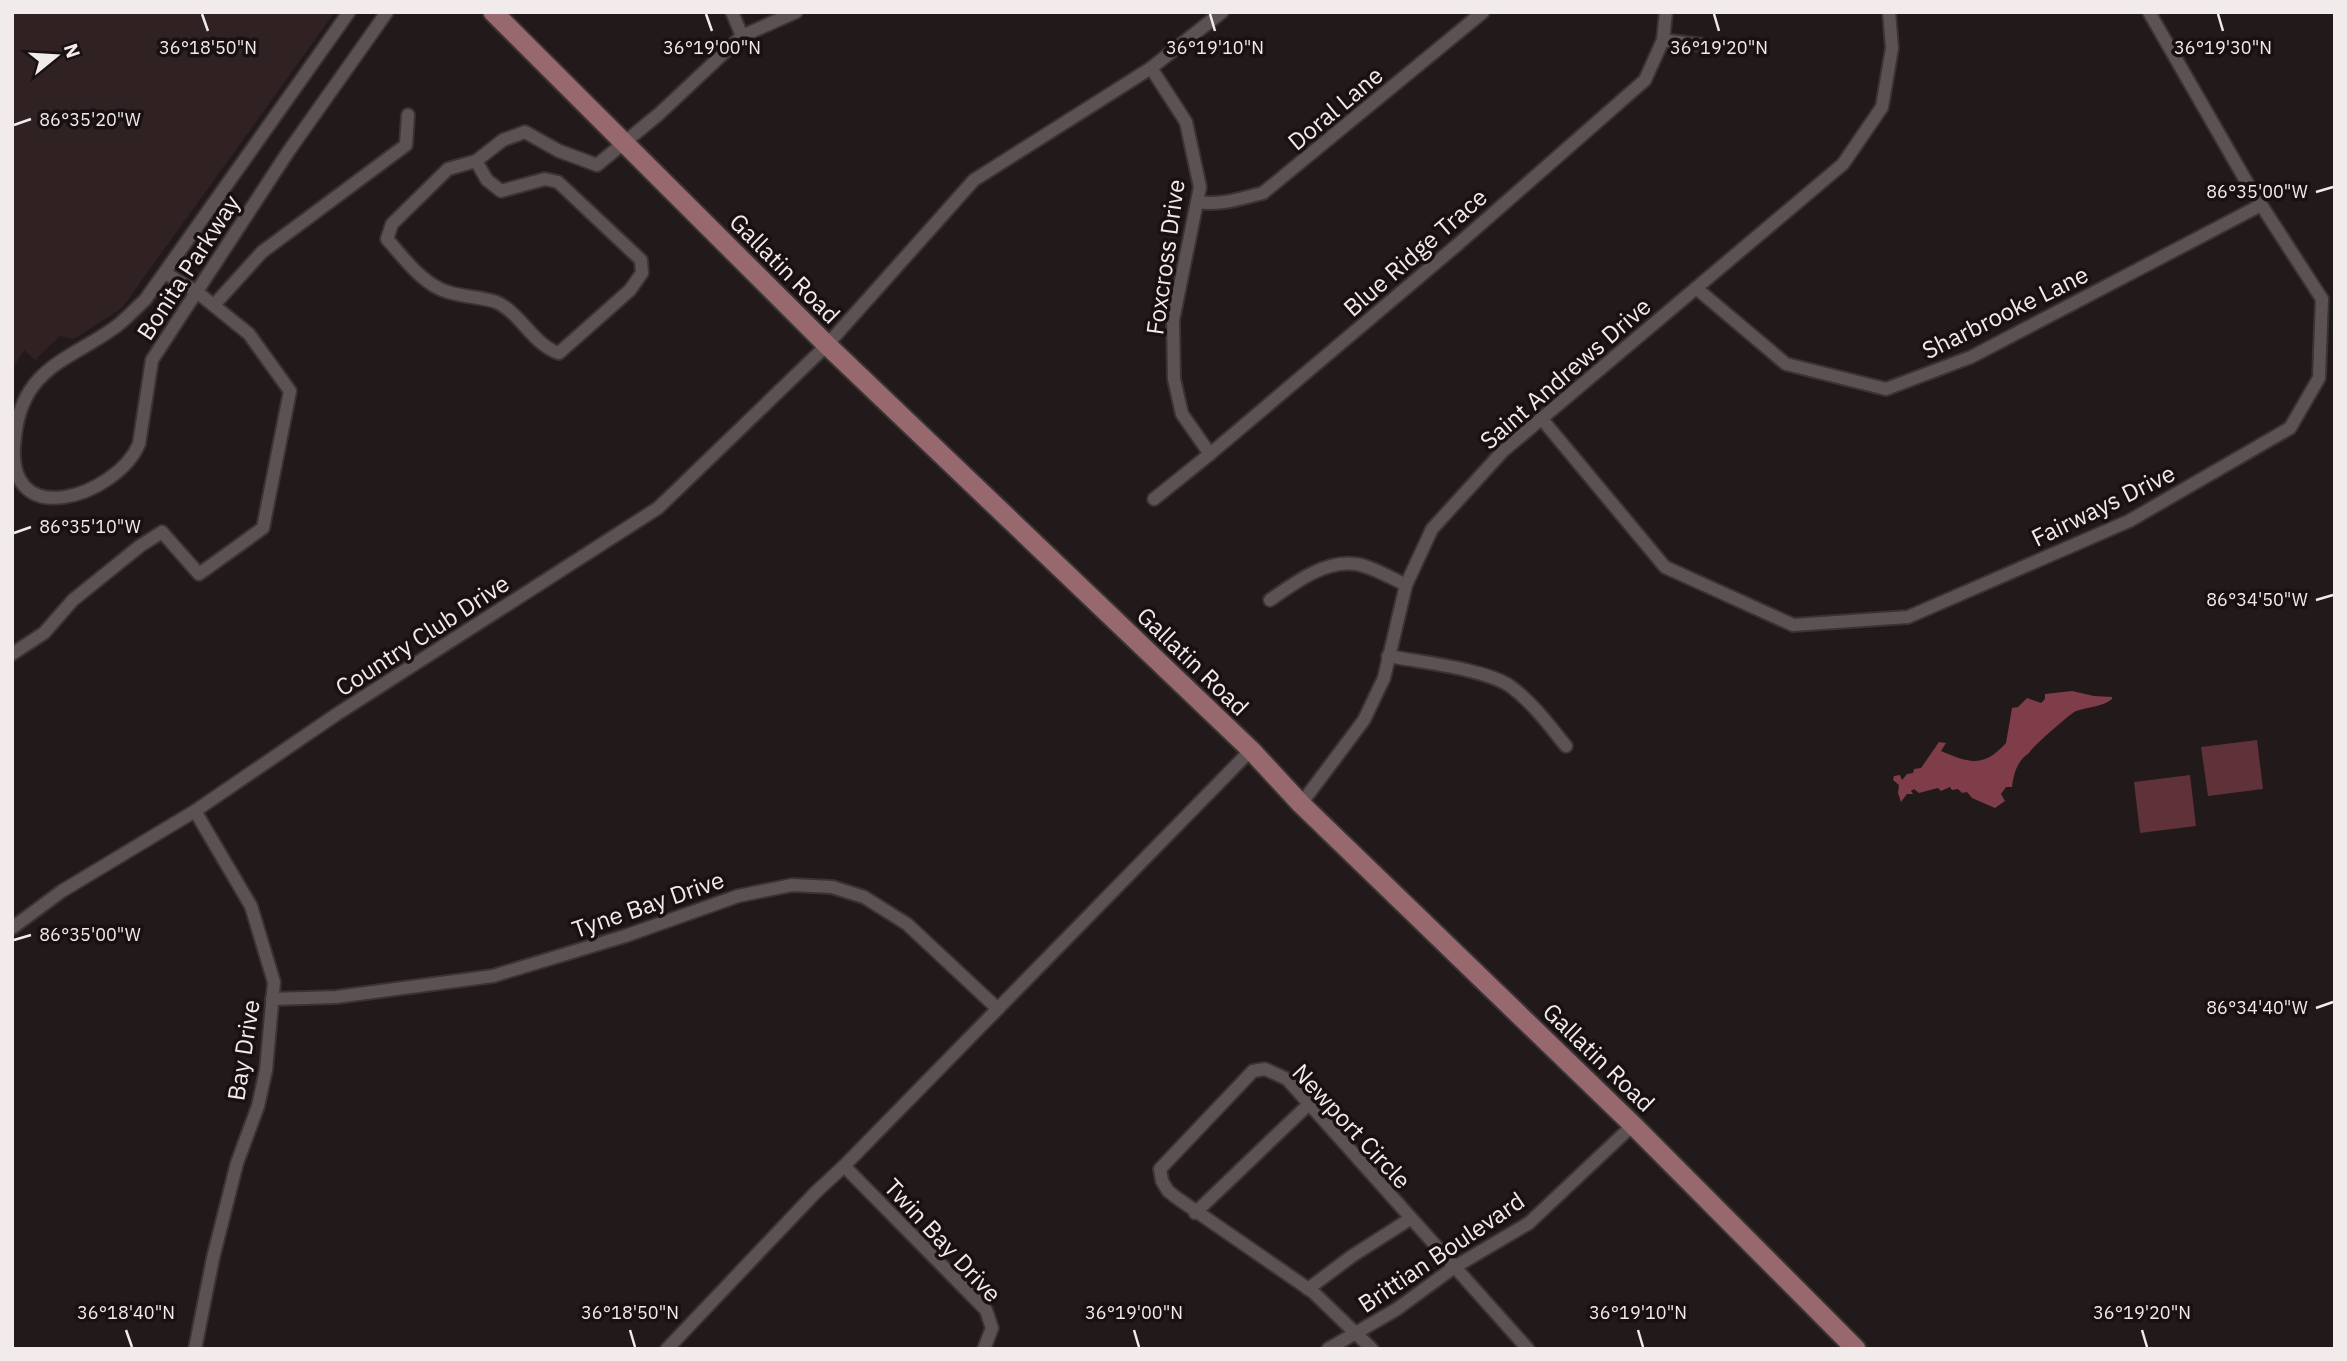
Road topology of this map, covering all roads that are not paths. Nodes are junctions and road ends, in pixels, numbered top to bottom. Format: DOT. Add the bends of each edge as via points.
graph roads {
  1 [pos="349,12"];
  2 [pos="387,12"];
  3 [pos="493,12"];
  4 [pos="732,12"];
  5 [pos="796,12"];
  6 [pos="1222,12"];
  7 [pos="1483,12"];
  8 [pos="1666,12"];
  9 [pos="1889,12"];
  10 [pos="2149,12"];
  11 [pos="742,36"];
  12 [pos="1663,40"];
  13 [pos="1703,45"];
  14 [pos="1151,68"];
  15 [pos="408,116"];
  16 [pos="625,144"];
  17 [pos="476,161"];
  18 [pos="1198,202"];
  19 [pos="2261,205"];
  20 [pos="165,273"];
  21 [pos="1696,288"];
  22 [pos="197,292"];
  23 [pos="214,305"];
  24 [pos="827,345"];
  25 [pos="1541,418"];
  26 [pos="1210,454"];
  27 [pos="24,486"];
  28 [pos="12,493"];
  29 [pos="1154,499"];
  30 [pos="1406,585"];
  31 [pos="1270,600"];
  32 [pos="12,654"];
  33 [pos="1388,656"];
  34 [pos="1566,746"];
  35 [pos="1251,750"];
  36 [pos="1301,804"];
  37 [pos="195,811"];
  38 [pos="12,928"];
  39 [pos="272,999"];
  40 [pos="998,1009"];
  41 [pos="1309,1104"];
  42 [pos="1633,1125"];
  43 [pos="844,1166"];
  44 [pos="1195,1213"];
  45 [pos="1410,1219"];
  46 [pos="1453,1268"];
  47 [pos="1308,1289"];
  48 [pos="1354,1334"];
  49 [pos="195,1349"];
  50 [pos="667,1349"];
  51 [pos="984,1349"];
  52 [pos="1328,1349"];
  53 [pos="1372,1349"];
  54 [pos="1528,1349"];
  55 [pos="1856,1349"];
  1 -- 20 [label="street, Bonita Parkway"];
  2 -- 22 [label="street, Bonita Parkway"];
  3 -- 16 [label="main road, Gallatin Road"];
  4 -- 11 [label="street"];
  5 -- 11 [label="street"];
  6 -- 14 [label="street, Country Club Drive"];
  7 -- 18 [label="street, Doral Lane" via="1263,193 1226,202"];
  8 -- 12 [label="street, Blue Ridge Trace"];
  9 -- 21 [label="street, Saint Andrews Drive" via="1892,48 1882,107 1843,164"];
  10 -- 19 [label="street, Fairways Drive"];
  11 -- 16 [label="street"];
  12 -- 13 [label="street"];
  12 -- 26 [label="street, Blue Ridge Trace" via="1645,80"];
  14 -- 18 [label="street, Foxcross Drive" via="1186,122 1200,187"];
  14 -- 24 [label="street, Country Club Drive" via="974,180"];
  15 -- 23 [label="street" via="405,145 261,252"];
  16 -- 17 [label="street" via="597,165 525,132 503,140"];
  16 -- 24 [label="main road, Gallatin Road"];
  17 -- 17 [label="street" via="487,180 501,191 545,179 558,182 641,260 642,273 630,290 559,354 546,350 498,303 444,292 387,239 392,224 448,169"];
  18 -- 26 [label="street, Foxcross Drive" via="1173,320 1174,379 1182,414"];
  19 -- 21 [label="street, Sharbrooke Lane" via="1971,357 1886,389 1786,364"];
  19 -- 25 [label="street, Fairways Drive" via="2322,299 2319,378 2290,428 2129,521 1908,617 1793,625 1665,567"];
  20 -- 22 [label="street"];
  20 -- 27 [label="street, Bonita Parkway" via="117,326 38,380 18,415 13,446 14,471"];
  21 -- 25 [label="street, Saint Andrews Drive"];
  22 -- 23 [label="street"];
  22 -- 27 [label="street, Bonita Parkway" via="152,360 135,453 105,482 67,496 41,498"];
  23 -- 32 [label="street" via="249,334 290,391 263,528 199,574 162,532 72,600 44,633"];
  24 -- 35 [label="main road, Gallatin Road"];
  24 -- 37 [label="street, Country Club Drive" via="658,508"];
  25 -- 30 [label="street, Saint Andrews Drive" via="1503,451 1432,529"];
  26 -- 29 [label="street, Blue Ridge Trace"];
  27 -- 28 [label="street"];
  30 -- 31 [label="street" via="1356,564 1329,567"];
  30 -- 33 [label="street, Saint Andrews Drive"];
  33 -- 34 [label="street" via="1483,675 1508,685"];
  33 -- 36 [label="street, Saint Andrews Drive" via="1384,678 1364,720"];
  35 -- 36 [label="main road, Gallatin Road"];
  35 -- 40 [label="street"];
  36 -- 42 [label="main road, Gallatin Road"];
  37 -- 38 [label="street, Country Club Drive" via="62,891"];
  37 -- 39 [label="street, Bay Drive" via="251,906 274,982"];
  39 -- 40 [label="street, Tyne Bay Drive" via="336,998 493,976 738,896 792,885 832,887 864,897 907,924"];
  39 -- 49 [label="street, Bay Drive" via="266,1070 237,1163"];
  40 -- 43 [label="street"];
  41 -- 44 [label="street"];
  41 -- 44 [label="street, Newport Circle" via="1287,1079 1265,1069 1252,1071 1160,1169 1168,1191"];
  41 -- 45 [label="street, Newport Circle"];
  42 -- 46 [label="street, Brittian Boulevard" via="1529,1223"];
  42 -- 55 [label="main road, Gallatin Road"];
  43 -- 50 [label="street"];
  43 -- 51 [label="street, Twin Bay Drive" via="986,1310 992,1328"];
  44 -- 47 [label="street, Newport Circle"];
  45 -- 46 [label="street, Newport Circle"];
  45 -- 47 [label="street"];
  46 -- 48 [label="street, Brittian Boulevard"];
  46 -- 54 [label="street, Newport Circle"];
  47 -- 48 [label="street, Newport Circle"];
  48 -- 52 [label="street, Brittian Boulevard"];
  48 -- 53 [label="street, Newport Circle"];
}
